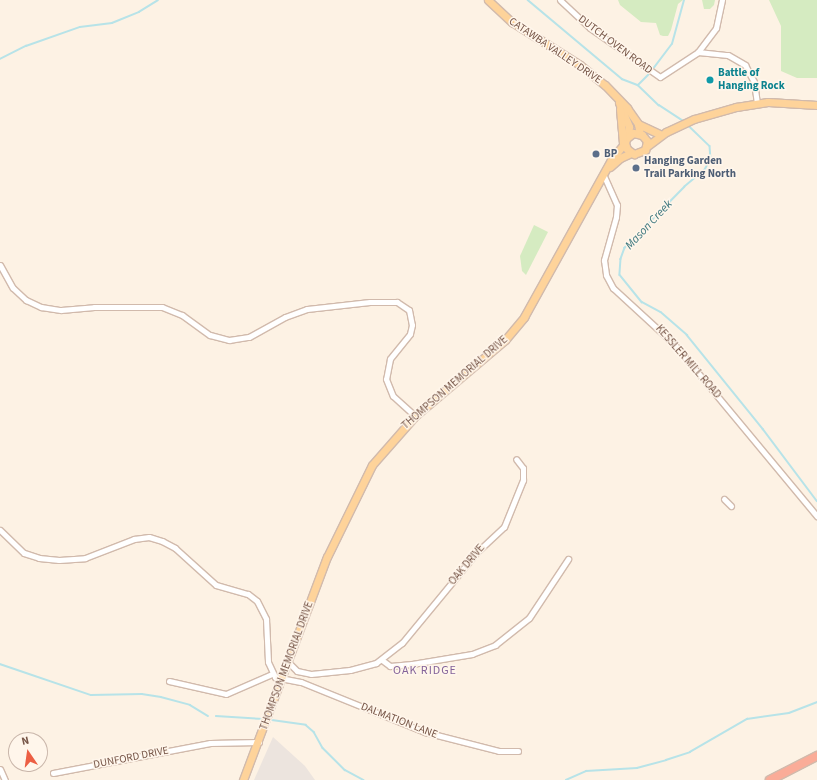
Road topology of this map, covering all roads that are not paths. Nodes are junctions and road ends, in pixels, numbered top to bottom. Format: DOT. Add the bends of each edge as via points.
graph roads {
  1 [pos="488,0"];
  2 [pos="560,0"];
  3 [pos="722,0"];
  4 [pos="698,52"];
  5 [pos="605,85"];
  6 [pos="757,103"];
  7 [pos="817,105"];
  8 [pos="638,124"];
  9 [pos="666,132"];
  10 [pos="642,135"];
  11 [pos="625,142"];
  12 [pos="646,147"];
  13 [pos="631,153"];
  14 [pos="608,169"];
  15 [pos="604,176"];
  16 [pos="0,265"];
  17 [pos="415,416"];
  18 [pos="516,459"];
  19 [pos="724,499"];
  20 [pos="731,506"];
  21 [pos="817,516"];
  22 [pos="0,530"];
  23 [pos="568,559"];
  24 [pos="382,660"];
  25 [pos="289,663"];
  26 [pos="272,674"];
  27 [pos="283,679"];
  28 [pos="169,681"];
  29 [pos="259,742"];
  30 [pos="518,751"];
  31 [pos="817,756"];
  32 [pos="0,769"];
  33 [pos="53,773"];
  34 [pos="5,780"];
  35 [pos="243,780"];
  36 [pos="770,780"];
  1 -- 5 [label="main road, CATAWBA VALLEY DRIVE" via="512,22 580,65"];
  2 -- 4 [label="street, DUTCH OVEN ROAD" via="590,28 658,76 663,77"];
  3 -- 4 [label="street, DUTCH OVEN ROAD" via="716,28"];
  4 -- 6 [label="street" via="728,55 745,65 754,82"];
  5 -- 8 [label="main road, CATAWBA VALLEY DRIVE" via="618,97"];
  5 -- 11 [label="main road, CATAWBA VALLEY DRIVE" via="620,105"];
  6 -- 7 [label="main road"];
  6 -- 9 [label="main road" via="702,116"];
  8 -- 9 [label="main road"];
  8 -- 10 [label="main road, CATAWBA VALLEY DRIVE"];
  9 -- 10 [label="main road"];
  9 -- 12 [label="main road"];
  10 -- 11 [label="main road" via="633,133"];
  10 -- 12 [label="main road"];
  11 -- 13 [label="main road"];
  11 -- 14 [label="main road, THOMPSON MEMORIAL DRIVE"];
  12 -- 13 [label="main road" via="640,154"];
  13 -- 14 [label="main road, THOMPSON MEMORIAL DRIVE" via="620,158"];
  14 -- 15 [label="main road, THOMPSON MEMORIAL DRIVE"];
  15 -- 17 [label="main road, THOMPSON MEMORIAL DRIVE" via="524,317 505,340"];
  15 -- 21 [label="street, KESSLER MILL ROAD" via="617,205 604,260 606,275 613,288 674,344"];
  16 -- 17 [label="street" via="13,288 26,300 41,307 61,310 162,307 182,315 210,335 229,340 249,337 285,316 307,309 370,302 397,302 408,310 412,325 410,334 390,359 386,379 393,396"];
  17 -- 25 [label="main road, THOMPSON MEMORIAL DRIVE" via="380,453 364,478 327,557"];
  18 -- 24 [label="street, OAK DRIVE" via="523,468 523,480 504,527 465,566 415,629"];
  19 -- 20 [label="street"];
  22 -- 26 [label="street" via="24,552 48,560 85,558 134,539 149,537 170,544 216,585 248,594 257,600 266,619 268,662"];
  23 -- 24 [label="street" via="529,618 506,638 490,647 472,654 412,664 390,666"];
  24 -- 25 [label="street, OAK DRIVE" via="357,668 317,674 297,671"];
  25 -- 27 [label="main road, THOMPSON MEMORIAL DRIVE"];
  26 -- 27 [label="street, DALMATION LANE"];
  26 -- 28 [label="street" via="226,694"];
  27 -- 29 [label="main road, THOMPSON MEMORIAL DRIVE"];
  27 -- 30 [label="street, DALMATION LANE" via="301,682 425,732 499,751"];
  29 -- 33 [label="street, DUNFORD DRIVE" via="210,743"];
  29 -- 35 [label="main road, THOMPSON MEMORIAL DRIVE"];
  31 -- 36 [label="highway"];
  32 -- 34 [label="street"];
}
